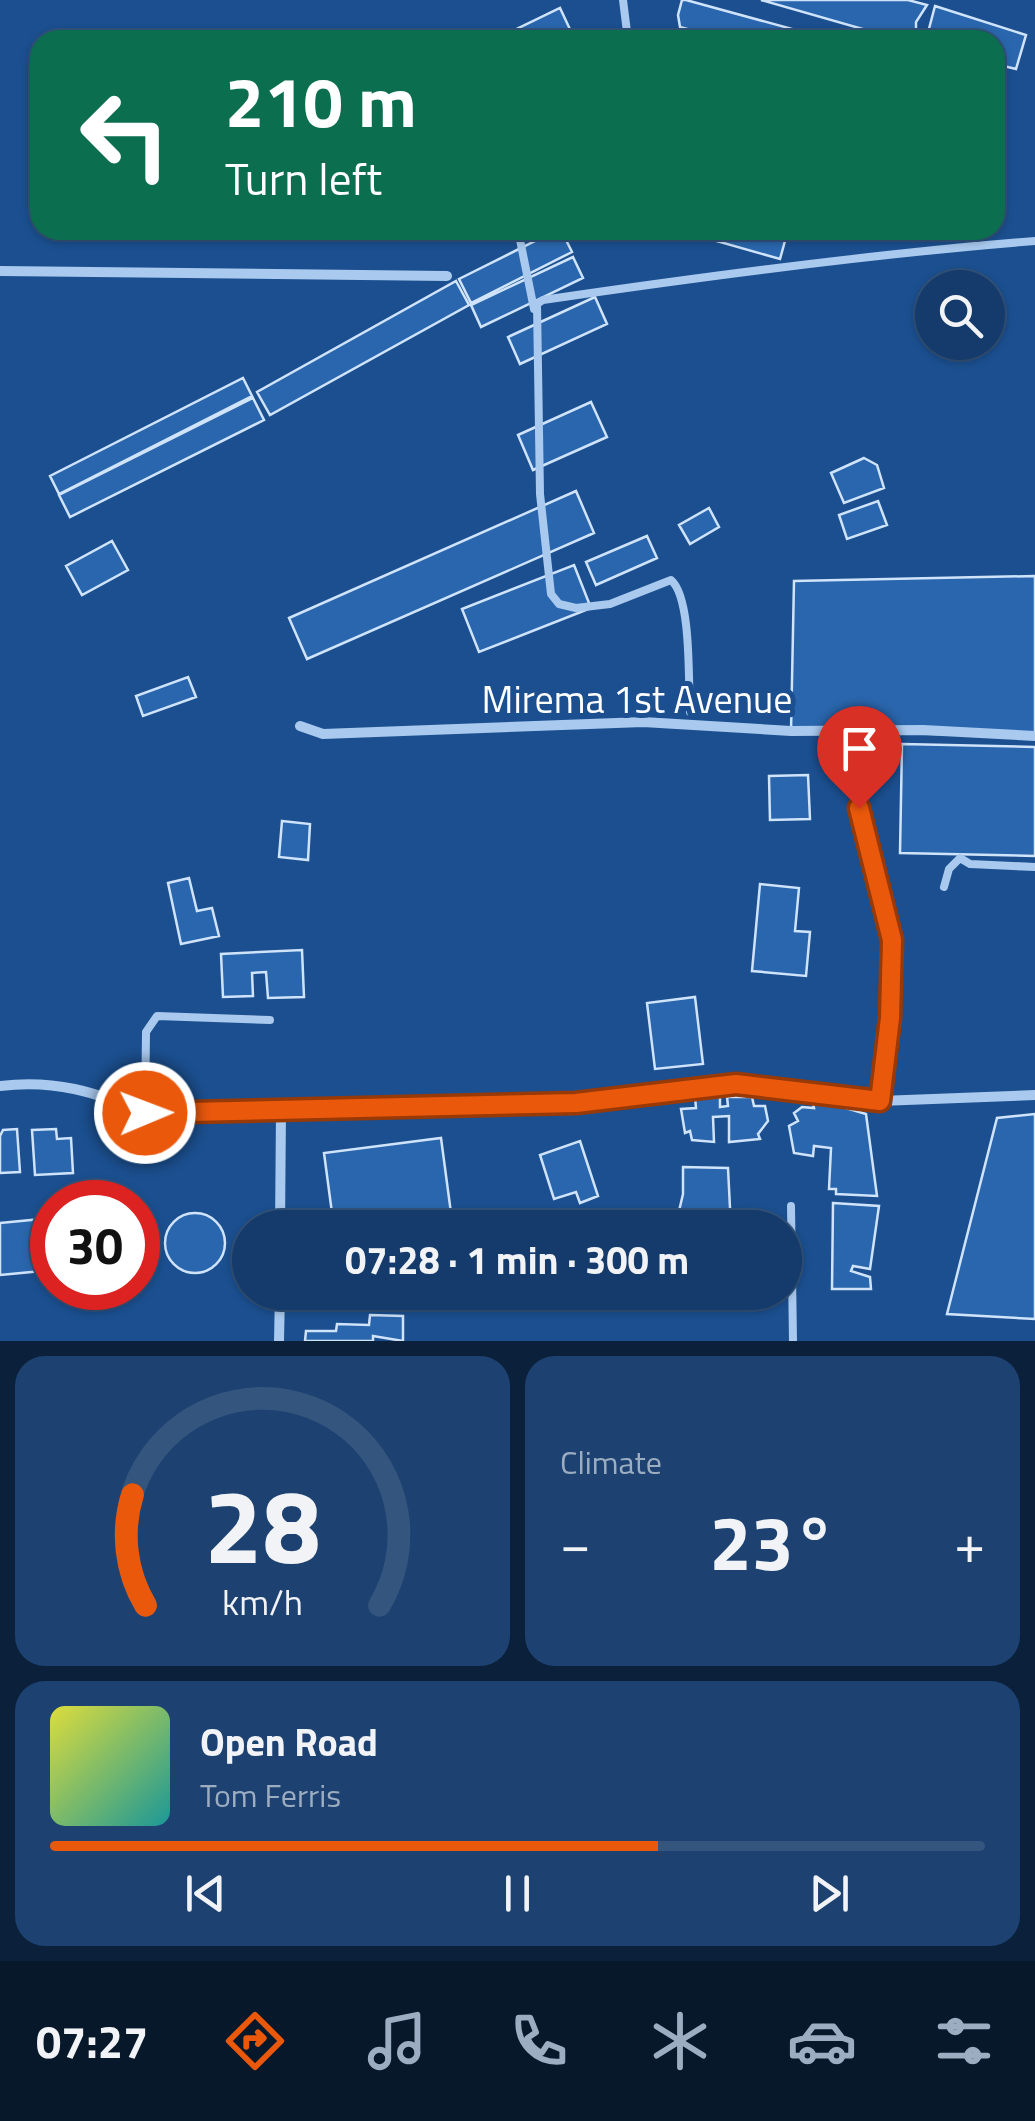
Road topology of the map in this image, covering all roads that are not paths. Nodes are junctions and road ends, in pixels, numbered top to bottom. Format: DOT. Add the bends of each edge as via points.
graph roads {
  1 [pos="623,0"];
  2 [pos="627,30"];
  3 [pos="520,240"];
  4 [pos="1035,241"];
  5 [pos="0,271"];
  6 [pos="447,276"];
  7 [pos="535,313"];
  8 [pos="690,712"];
  9 [pos="300,726"];
  10 [pos="1035,736"];
  11 [pos="859,808"];
  12 [pos="1035,867"];
  13 [pos="944,887"];
  14 [pos="270,1020"];
  15 [pos="0,1086"];
  16 [pos="1035,1095"];
  17 [pos="880,1101"];
  18 [pos="281,1110"];
  19 [pos="145,1113"];
  20 [pos="791,1206"];
  21 [pos="280,1210"];
  22 [pos="280,1310"];
  23 [pos="279,1341"];
  24 [pos="793,1341"];
  1 -- 2 [label="lane"];
  3 -- 7 [label="lane"];
  4 -- 7 [label="lane" via="633,286 543,300"];
  5 -- 6 [label="street"];
  7 -- 8 [label="lane" via="540,494 551,594 576,608 624,600 671,580 684,610"];
  9 -- 10 [label="street, Mirema 1st Avenue" via="341,734 643,722"];
  11 -- 17 [label="street" via="892,940"];
  12 -- 13 [label="lane" via="960,858"];
  14 -- 19 [label="lane" via="157,1016 146,1032"];
  15 -- 19 [label="street" via="94,1091"];
  16 -- 17 [label="street"];
  17 -- 18 [label="street" via="736,1084 576,1103"];
  18 -- 19 [label="street"];
  18 -- 21 [label="street"];
  20 -- 24 [label="lane"];
  22 -- 23 [label="street"];
}
